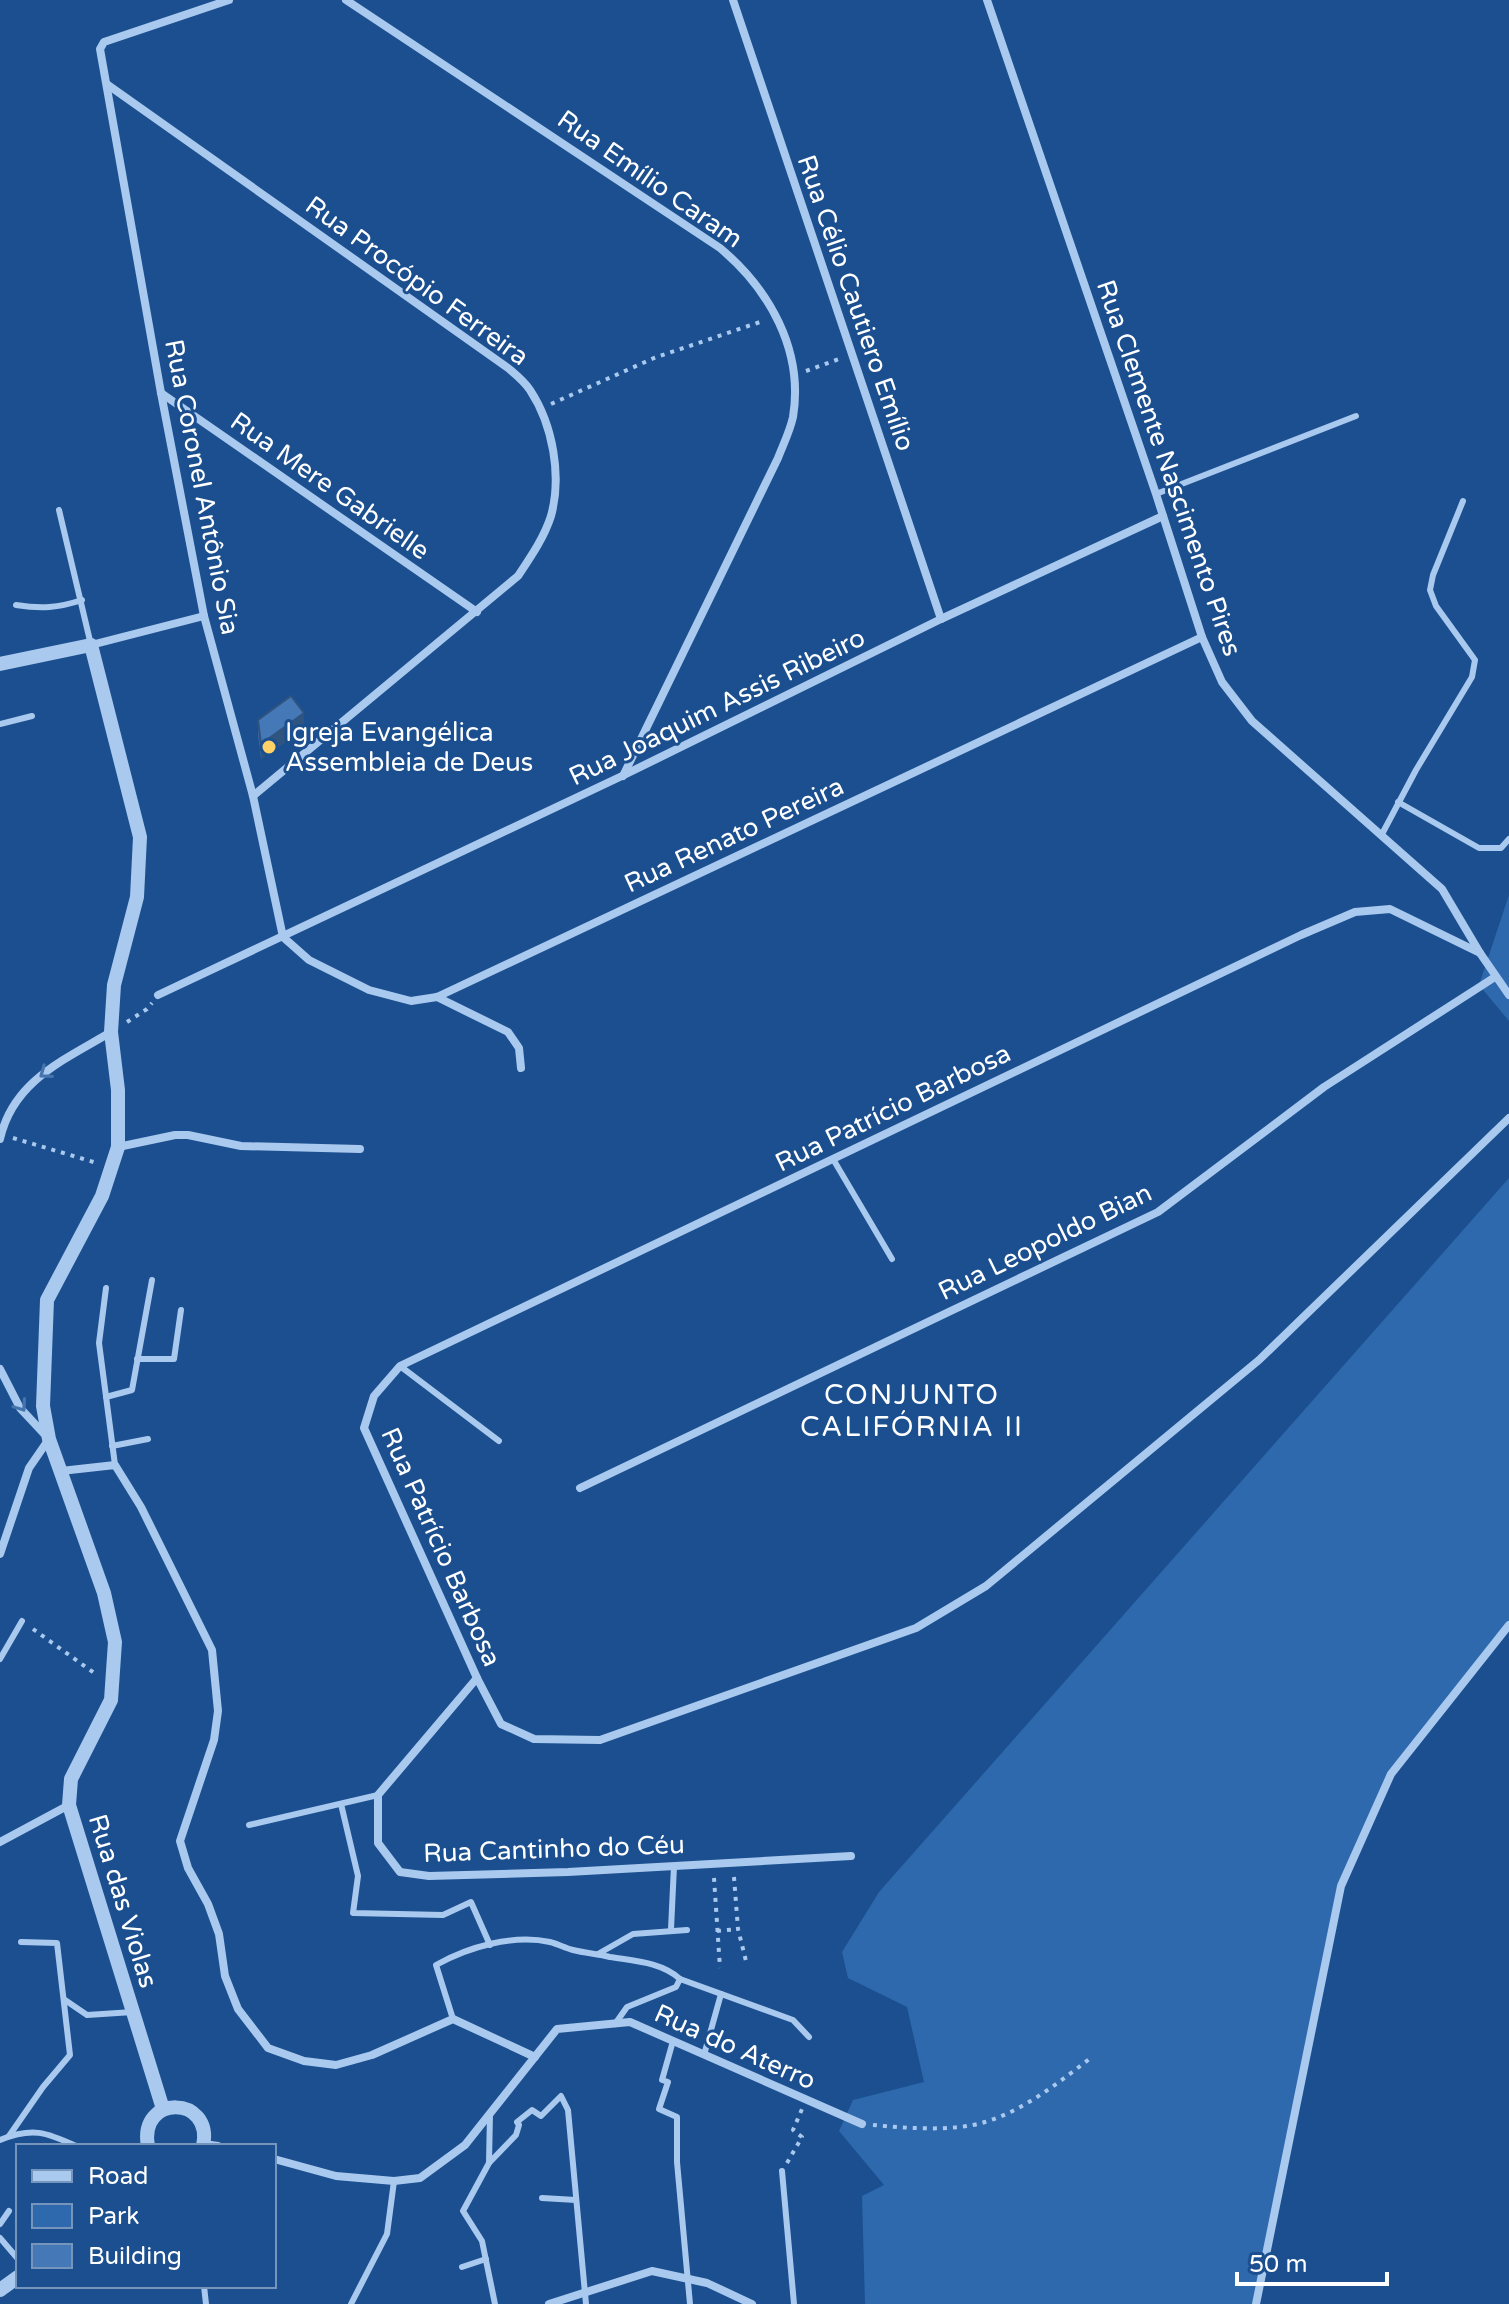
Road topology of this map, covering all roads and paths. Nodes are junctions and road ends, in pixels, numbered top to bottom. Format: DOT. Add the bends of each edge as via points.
graph roads {
  1 [pos="229,0"];
  2 [pos="346,0"];
  3 [pos="733,0"];
  4 [pos="987,0"];
  5 [pos="108,85"];
  6 [pos="776,316"];
  7 [pos="852,354"];
  8 [pos="794,376"];
  9 [pos="161,393"];
  10 [pos="539,409"];
  11 [pos="1356,416"];
  12 [pos="1156,494"];
  13 [pos="1463,501"];
  14 [pos="59,510"];
  15 [pos="1163,516"];
  16 [pos="82,600"];
  17 [pos="16,605"];
  18 [pos="477,612"];
  19 [pos="204,616"];
  20 [pos="941,619"];
  21 [pos="1202,637"];
  22 [pos="91,645"];
  23 [pos="0,664"];
  24 [pos="32,716"];
  25 [pos="0,724"];
  26 [pos="622,776"];
  27 [pos="253,796"];
  28 [pos="1398,802"];
  29 [pos="1381,836"];
  30 [pos="1509,839"];
  31 [pos="283,937"];
  32 [pos="1480,953"];
  33 [pos="1495,977"];
  34 [pos="158,995"];
  35 [pos="1509,995"];
  36 [pos="437,997"];
  37 [pos="111,1032"];
  38 [pos="521,1068"];
  39 [pos="1509,1118"];
  40 [pos="0,1137"];
  41 [pos="118,1147"];
  42 [pos="360,1149"];
  43 [pos="833,1159"];
  44 [pos="111,1167"];
  45 [pos="892,1259"];
  46 [pos="152,1280"];
  47 [pos="106,1288"];
  48 [pos="181,1310"];
  49 [pos="137,1359"];
  50 [pos="400,1366"];
  51 [pos="0,1369"];
  52 [pos="106,1397"];
  53 [pos="49,1439"];
  54 [pos="148,1439"];
  55 [pos="499,1441"];
  56 [pos="112,1446"];
  57 [pos="115,1465"];
  58 [pos="61,1471"];
  59 [pos="580,1488"];
  60 [pos="0,1554"];
  61 [pos="22,1621"];
  62 [pos="1509,1625"];
  63 [pos="0,1659"];
  64 [pos="477,1678"];
  65 [pos="112,1685"];
  66 [pos="378,1795"];
  67 [pos="341,1804"];
  68 [pos="69,1805"];
  69 [pos="249,1825"];
  70 [pos="0,1842"];
  71 [pos="851,1856"];
  72 [pos="733,1862"];
  73 [pos="714,1864"];
  74 [pos="674,1866"];
  75 [pos="671,1929"];
  76 [pos="738,1929"];
  77 [pos="687,1930"];
  78 [pos="717,1931"];
  79 [pos="21,1942"];
  80 [pos="490,1945"];
  81 [pos="598,1954"];
  82 [pos="746,1961"];
  83 [pos="720,1968"];
  84 [pos="680,1979"];
  85 [pos="721,1994"];
  86 [pos="65,2000"];
  87 [pos="133,2012"];
  88 [pos="453,2019"];
  89 [pos="615,2024"];
  90 [pos="809,2037"];
  91 [pos="673,2041"];
  92 [pos="704,2055"];
  93 [pos="535,2057"];
  94 [pos="1092,2057"];
  95 [pos="806,2100"];
  96 [pos="169,2108"];
  97 [pos="490,2113"];
  98 [pos="862,2124"];
  99 [pos="9,2136"];
  100 [pos="0,2140"];
  101 [pos="72,2144"];
  102 [pos="148,2144"];
  103 [pos="208,2144"];
  104 [pos="276,2161"];
  105 [pos="489,2163"];
  106 [pos="782,2171"];
  107 [pos="394,2181"];
  108 [pos="542,2198"];
  109 [pos="576,2200"];
  110 [pos="9,2211"];
  111 [pos="0,2224"];
  112 [pos="0,2238"];
  113 [pos="16,2257"];
  114 [pos="486,2259"];
  115 [pos="462,2267"];
  116 [pos="688,2279"];
  117 [pos="585,2293"];
  118 [pos="351,2304"];
  119 [pos="495,2304"];
  120 [pos="549,2304"];
  121 [pos="586,2304"];
  122 [pos="690,2304"];
  123 [pos="752,2304"];
  124 [pos="794,2304"];
  125 [pos="1256,2304"];
  1 -- 5 [label="street, Rua Coronel Antônio Sia" via="104,42 100,49"];
  2 -- 6 [label="street, Rua Emílio Caram" via="709,240 744,268"];
  3 -- 7 [label="street, Rua Célio Cautiero Emílio"];
  4 -- 12 [label="street, Rua Clemente Nascimento Pires"];
  5 -- 9 [label="street, Rua Coronel Antônio Sia"];
  5 -- 10 [label="street, Rua Procópio Ferreira" via="508,368 529,388"];
  6 -- 8 [label="street, Rua Emílio Caram"];
  6 -- 10 [label="path" via="654,358"];
  7 -- 8 [label="path"];
  7 -- 20 [label="street, Rua Célio Cautiero Emílio"];
  8 -- 26 [label="street, Rua Emílio Caram" via="793,418 778,458"];
  9 -- 18 [label="street, Rua Mere Gabrielle"];
  9 -- 19 [label="street, Rua Coronel Antônio Sia"];
  10 -- 18 [label="street, Rua Procópio Ferreira" via="555,464 550,517 518,576"];
  11 -- 12 [label="lane"];
  12 -- 15 [label="street, Rua Clemente Nascimento Pires"];
  13 -- 28 [label="lane" via="1430,590 1475,660 1472,677"];
  14 -- 16 [label="lane"];
  15 -- 20 [label="street, Rua Joaquim Assis Ribeiro"];
  15 -- 21 [label="street, Rua Clemente Nascimento Pires"];
  16 -- 17 [label="lane" via="57,608"];
  16 -- 22 [label="lane"];
  18 -- 27 [label="street, Rua Procópio Ferreira"];
  19 -- 22 [label="street"];
  19 -- 27 [label="street, Rua Coronel Antônio Sia"];
  20 -- 26 [label="street, Rua Joaquim Assis Ribeiro"];
  21 -- 29 [label="street, Rua Clemente Nascimento Pires" via="1222,682 1252,721"];
  21 -- 36 [label="street, Rua Renato Pereira"];
  22 -- 23 [label="street"];
  22 -- 37 [label="street, Rua das Violas" via="140,837 137,897 114,985"];
  24 -- 25 [label="lane"];
  26 -- 31 [label="street, Rua Joaquim Assis Ribeiro"];
  27 -- 31 [label="street, Rua Coronel Antônio Sia"];
  28 -- 29 [label="lane"];
  28 -- 30 [label="lane" via="1479,848 1501,848"];
  29 -- 32 [label="street, Rua Clemente Nascimento Pires" via="1442,889"];
  31 -- 34 [label="street, Rua Joaquim Assis Ribeiro"];
  31 -- 36 [label="street, Rua Renato Pereira" via="309,960 369,990 411,1001"];
  32 -- 33 [label="street"];
  32 -- 43 [label="street, Rua Patrício Barbosa" via="1390,909 1355,912"];
  33 -- 35 [label="street"];
  33 -- 59 [label="street, Rua Leopoldo Bian" via="1324,1087 1158,1212"];
  34 -- 37 [label="path" via="147,1009"];
  36 -- 38 [label="street" via="508,1032 519,1048"];
  37 -- 40 [label="street, one-way" via="39,1075 10,1108"];
  37 -- 41 [label="street, Rua das Violas"];
  39 -- 64 [label="street, Rua Patrício Barbosa" via="1259,1360 986,1586 916,1628 600,1740 534,1739 501,1724"];
  40 -- 44 [label="path"];
  41 -- 42 [label="street" via="175,1135 241,1146"];
  41 -- 44 [label="street, Rua das Violas"];
  43 -- 45 [label="lane"];
  43 -- 50 [label="street, Rua Patrício Barbosa"];
  44 -- 53 [label="street, Rua das Violas" via="102,1196 47,1300 43,1406"];
  46 -- 49 [label="lane"];
  47 -- 52 [label="lane" via="99,1343"];
  48 -- 49 [label="lane" via="174,1359"];
  49 -- 52 [label="lane" via="132,1390"];
  50 -- 55 [label="lane"];
  50 -- 64 [label="street, Rua Patrício Barbosa" via="374,1396 364,1428"];
  51 -- 53 [label="street, one-way" via="20,1408"];
  52 -- 56 [label="lane"];
  53 -- 58 [label="street, Rua das Violas"];
  53 -- 60 [label="street" via="29,1468"];
  54 -- 56 [label="lane"];
  56 -- 57 [label="lane"];
  57 -- 58 [label="street"];
  57 -- 88 [label="street" via="212,1650 218,1711 214,1740 180,1841 219,1934 225,1976 238,2009 268,2048 336,2065"];
  58 -- 65 [label="street, Rua das Violas" via="104,1593 115,1642"];
  61 -- 63 [label="lane"];
  61 -- 65 [label="path"];
  62 -- 125 [label="street" via="1391,1774 1341,1886"];
  64 -- 66 [label="street"];
  65 -- 68 [label="street, Rua das Violas" via="111,1700 71,1779"];
  66 -- 67 [label="lane"];
  66 -- 74 [label="street, Rua Cantinho do Céu" via="378,1843 400,1872 429,1876"];
  67 -- 69 [label="lane"];
  67 -- 80 [label="lane" via="358,1876 353,1913 443,1915 471,1902"];
  68 -- 70 [label="street"];
  68 -- 87 [label="street, Rua das Violas"];
  71 -- 72 [label="street, Rua Cantinho do Céu"];
  72 -- 73 [label="street, Rua Cantinho do Céu"];
  72 -- 76 [label="path"];
  73 -- 74 [label="street, Rua Cantinho do Céu"];
  73 -- 78 [label="path"];
  74 -- 75 [label="lane"];
  75 -- 77 [label="lane"];
  75 -- 81 [label="lane" via="633,1934"];
  76 -- 78 [label="path"];
  76 -- 82 [label="path"];
  78 -- 83 [label="path"];
  79 -- 86 [label="lane" via="57,1943"];
  80 -- 81 [label="lane" via="549,1942"];
  80 -- 88 [label="lane" via="436,1965"];
  81 -- 84 [label="lane" via="647,1963"];
  84 -- 85 [label="lane"];
  84 -- 89 [label="lane" via="676,1987 627,2007"];
  85 -- 90 [label="lane" via="793,2020"];
  85 -- 92 [label="lane"];
  86 -- 87 [label="lane" via="87,2015"];
  86 -- 99 [label="lane" via="70,2055"];
  87 -- 96 [label="street, Rua das Violas"];
  88 -- 93 [label="street"];
  89 -- 91 [label="street, Rua do Aterro" via="630,2022"];
  89 -- 93 [label="street, Rua do Aterro" via="557,2029"];
  91 -- 92 [label="street, Rua do Aterro"];
  91 -- 116 [label="lane" via="659,2109 677,2117"];
  92 -- 95 [label="street, Rua do Aterro"];
  93 -- 97 [label="street, Rua do Aterro"];
  94 -- 98 [label="path" via="1039,2096 984,2122 919,2129"];
  95 -- 98 [label="street, Rua do Aterro"];
  95 -- 106 [label="path" via="793,2130 802,2137"];
  96 -- 102 [label="street" via="149,2124"];
  96 -- 103 [label="street" via="185,2108 202,2122"];
  97 -- 105 [label="lane"];
  97 -- 107 [label="street, Rua do Aterro" via="465,2145 420,2178"];
  99 -- 100 [label="lane"];
  99 -- 101 [label="lane" via="25,2131 50,2134"];
  104 -- 107 [label="street, Rua do Aterro" via="336,2176"];
  105 -- 109 [label="lane" via="516,2135 517,2122 532,2110 541,2116 561,2096 568,2110"];
  105 -- 114 [label="lane" via="463,2211 482,2241"];
  106 -- 124 [label="lane"];
  107 -- 118 [label="lane" via="387,2234"];
  108 -- 109 [label="lane"];
  109 -- 117 [label="lane"];
  110 -- 111 [label="lane"];
  112 -- 113 [label="lane"];
  114 -- 115 [label="lane"];
  114 -- 119 [label="lane"];
  116 -- 117 [label="street" via="652,2271"];
  116 -- 122 [label="lane"];
  116 -- 123 [label="street"];
  117 -- 120 [label="street"];
  117 -- 121 [label="lane"];
}
